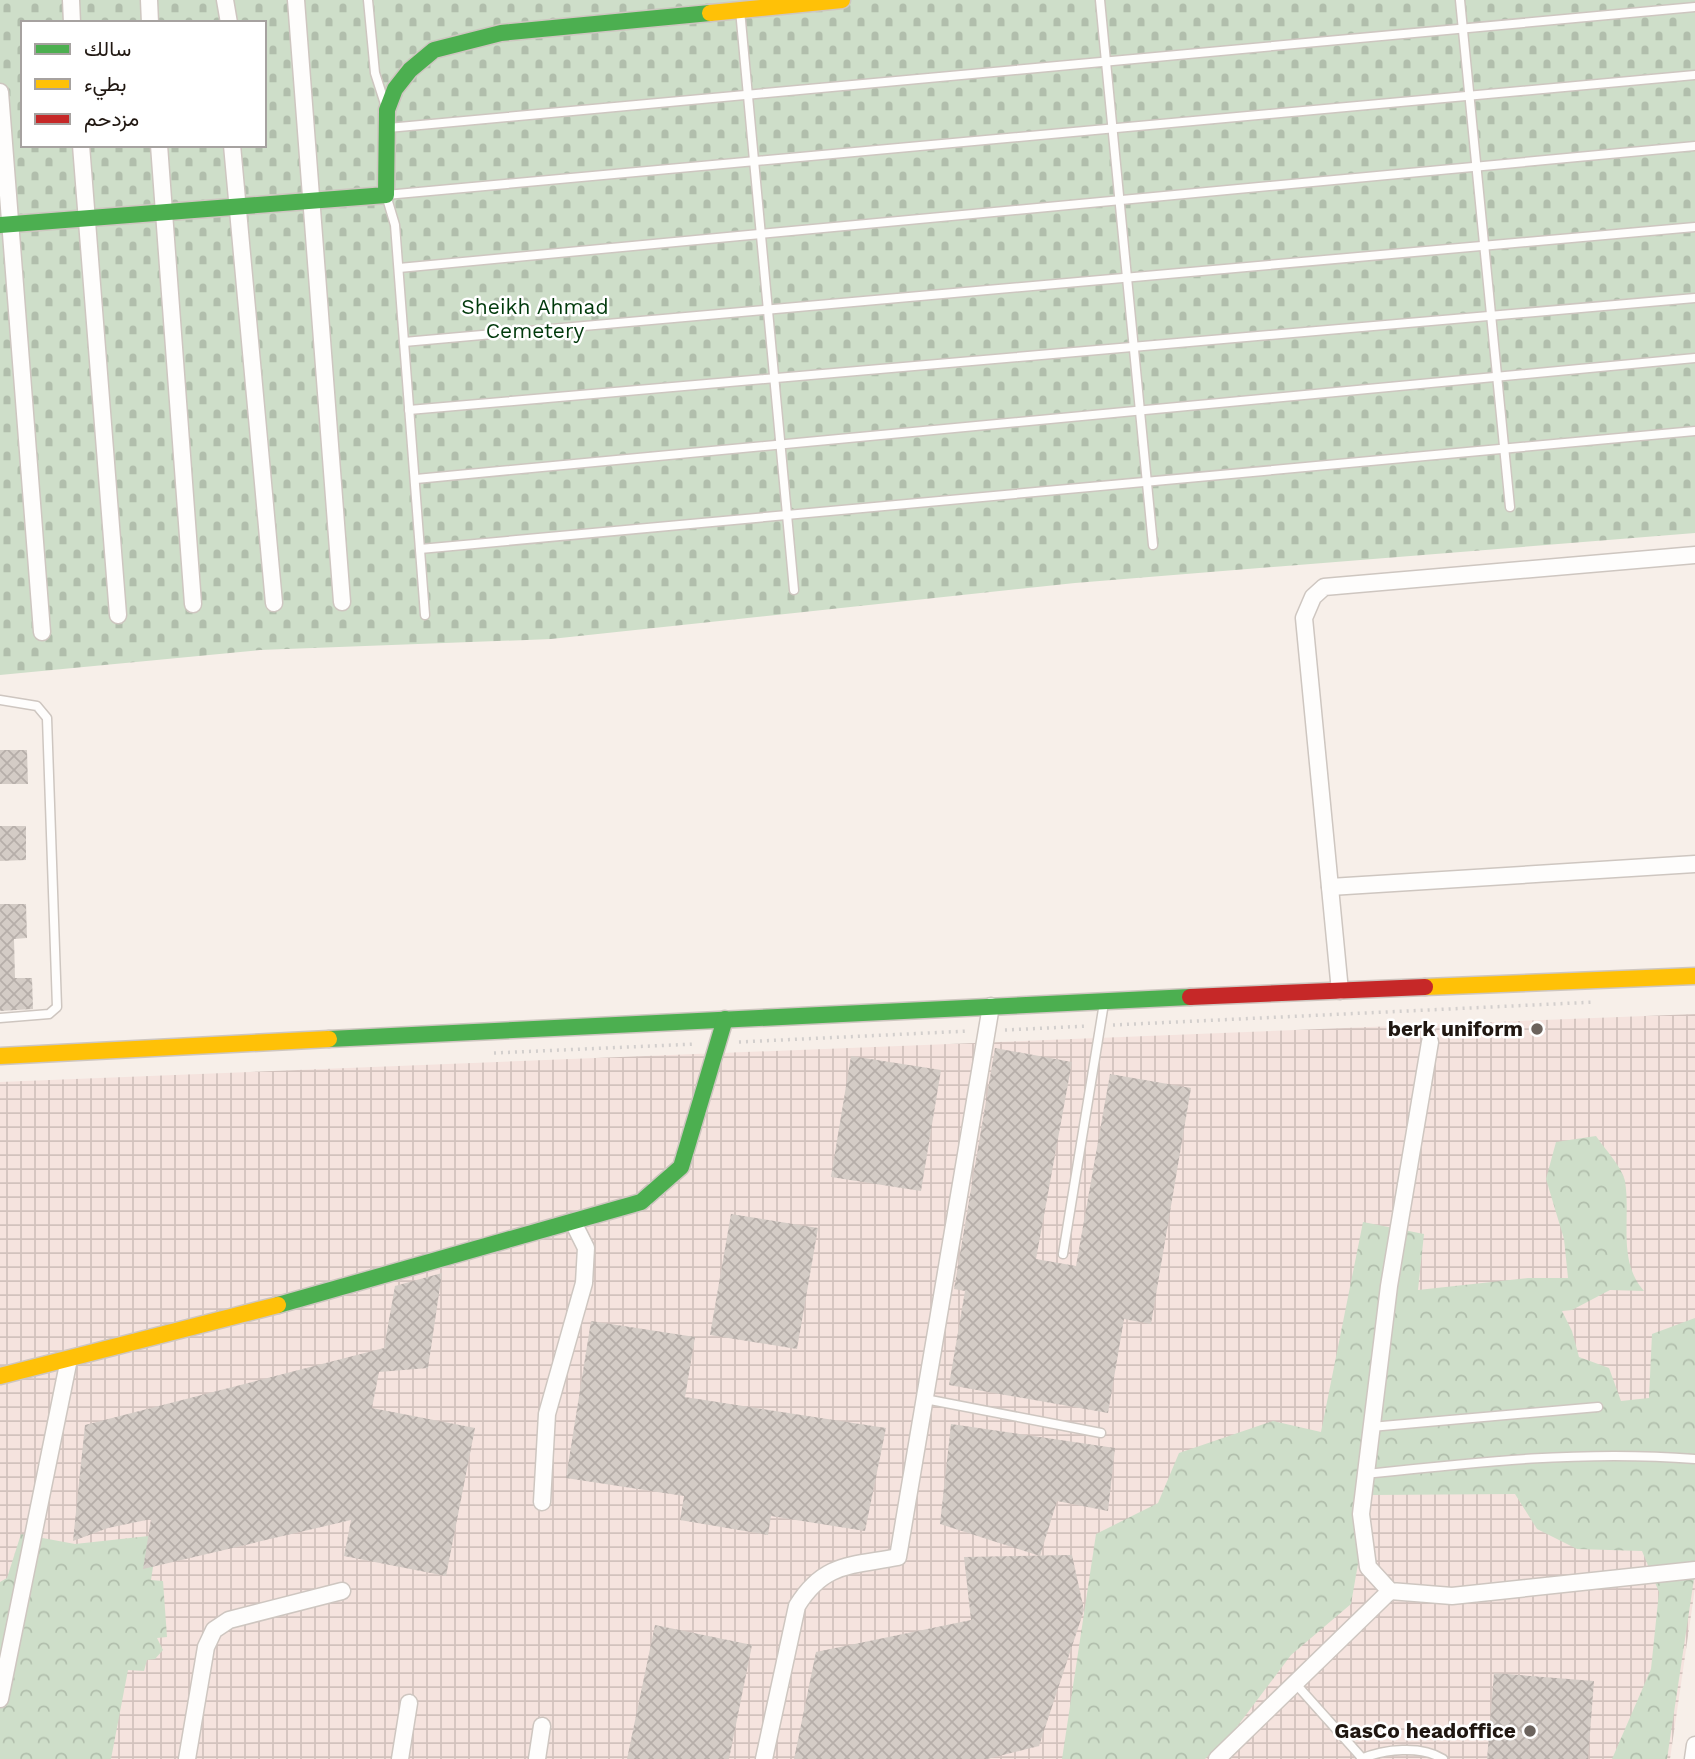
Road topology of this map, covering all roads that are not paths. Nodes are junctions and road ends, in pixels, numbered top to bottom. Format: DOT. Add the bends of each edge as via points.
graph roads {
  1 [pos="71,0"];
  2 [pos="149,0"];
  3 [pos="225,0"];
  4 [pos="296,0"];
  5 [pos="369,0"];
  6 [pos="842,0"];
  7 [pos="1100,0"];
  8 [pos="1460,0"];
  9 [pos="740,5"];
  10 [pos="1695,7"];
  11 [pos="72,21"];
  12 [pos="150,21"];
  13 [pos="229,21"];
  14 [pos="1463,28"];
  15 [pos="1105,61"];
  16 [pos="1695,75"];
  17 [pos="0,92"];
  18 [pos="748,94"];
  19 [pos="1469,96"];
  20 [pos="387,110"];
  21 [pos="388,128"];
  22 [pos="1112,128"];
  23 [pos="1695,146"];
  24 [pos="81,147"];
  25 [pos="159,147"];
  26 [pos="232,147"];
  27 [pos="754,161"];
  28 [pos="1476,167"];
  29 [pos="386,195"];
  30 [pos="1119,200"];
  31 [pos="311,201"];
  32 [pos="240,206"];
  33 [pos="164,212"];
  34 [pos="86,218"];
  35 [pos="6,225"];
  36 [pos="1695,227"];
  37 [pos="761,234"];
  38 [pos="1484,246"];
  39 [pos="399,268"];
  40 [pos="1126,278"];
  41 [pos="1695,298"];
  42 [pos="768,310"];
  43 [pos="1491,316"];
  44 [pos="404,342"];
  45 [pos="1132,347"];
  46 [pos="1695,358"];
  47 [pos="1497,377"];
  48 [pos="775,378"];
  49 [pos="409,410"];
  50 [pos="1138,411"];
  51 [pos="1695,431"];
  52 [pos="781,444"];
  53 [pos="1504,449"];
  54 [pos="416,479"];
  55 [pos="1145,482"];
  56 [pos="1510,507"];
  57 [pos="787,515"];
  58 [pos="1153,545"];
  59 [pos="420,550"];
  60 [pos="1695,555"];
  61 [pos="794,590"];
  62 [pos="342,602"];
  63 [pos="274,603"];
  64 [pos="193,604"];
  65 [pos="118,615"];
  66 [pos="425,615"];
  67 [pos="42,632"];
  68 [pos="0,700"];
  69 [pos="1695,864"];
  70 [pos="1330,887"];
  71 [pos="1695,976"];
  72 [pos="1340,990"];
  73 [pos="1104,1000"];
  74 [pos="991,1006"];
  75 [pos="0,1018"];
  76 [pos="725,1019"];
  77 [pos="1430,1042"];
  78 [pos="0,1056"];
  79 [pos="573,1222"];
  80 [pos="1063,1254"];
  81 [pos="69,1359"];
  82 [pos="0,1376"];
  83 [pos="925,1398"];
  84 [pos="1598,1407"];
  85 [pos="1371,1427"];
  86 [pos="1101,1433"];
  87 [pos="1695,1459"];
  88 [pos="1366,1474"];
  89 [pos="542,1502"];
  90 [pos="1695,1570"];
  91 [pos="342,1591"];
  92 [pos="1390,1591"];
  93 [pos="1296,1683"];
  94 [pos="0,1699"];
  95 [pos="409,1703"];
  96 [pos="542,1726"];
  97 [pos="1695,1745"];
  98 [pos="1361,1758"];
  99 [pos="187,1759"];
  100 [pos="400,1759"];
  101 [pos="537,1759"];
  102 [pos="764,1759"];
  103 [pos="1217,1759"];
  104 [pos="1443,1759"];
  105 [pos="1693,1759"];
  1 -- 11 [label="street"];
  2 -- 12 [label="street"];
  3 -- 13 [label="street"];
  4 -- 31 [label="street"];
  5 -- 20 [label="lane" via="375,73"];
  6 -- 9 [label="street"];
  7 -- 15 [label="lane"];
  8 -- 14 [label="lane"];
  9 -- 18 [label="lane"];
  9 -- 20 [label="street" via="466,39 434,50 410,70 395,89"];
  10 -- 14 [label="lane"];
  14 -- 15 [label="lane"];
  14 -- 19 [label="lane"];
  15 -- 18 [label="lane"];
  15 -- 22 [label="lane"];
  16 -- 19 [label="lane"];
  17 -- 35 [label="street"];
  18 -- 21 [label="lane"];
  18 -- 27 [label="lane"];
  19 -- 22 [label="lane"];
  19 -- 28 [label="lane"];
  20 -- 21 [label="street"];
  21 -- 29 [label="street"];
  22 -- 27 [label="lane"];
  22 -- 30 [label="lane"];
  23 -- 28 [label="lane"];
  24 -- 34 [label="street"];
  25 -- 33 [label="street"];
  26 -- 32 [label="street"];
  27 -- 29 [label="lane"];
  27 -- 37 [label="lane"];
  28 -- 30 [label="lane"];
  28 -- 38 [label="lane"];
  29 -- 31 [label="street"];
  29 -- 39 [label="lane" via="395,225"];
  30 -- 37 [label="lane"];
  30 -- 40 [label="lane"];
  31 -- 32 [label="street"];
  31 -- 62 [label="street"];
  32 -- 33 [label="street"];
  32 -- 63 [label="street"];
  33 -- 34 [label="street"];
  33 -- 64 [label="street"];
  34 -- 35 [label="street"];
  34 -- 65 [label="street"];
  35 -- 67 [label="street"];
  36 -- 38 [label="lane"];
  37 -- 39 [label="lane"];
  37 -- 42 [label="lane"];
  38 -- 40 [label="lane"];
  38 -- 43 [label="lane"];
  39 -- 44 [label="lane"];
  40 -- 42 [label="lane"];
  40 -- 45 [label="lane"];
  41 -- 43 [label="lane"];
  42 -- 44 [label="lane"];
  42 -- 48 [label="lane"];
  43 -- 45 [label="lane"];
  43 -- 47 [label="lane"];
  44 -- 49 [label="lane"];
  45 -- 48 [label="lane"];
  45 -- 50 [label="lane"];
  46 -- 47 [label="lane"];
  47 -- 50 [label="lane"];
  47 -- 53 [label="lane"];
  48 -- 49 [label="lane"];
  48 -- 52 [label="lane"];
  49 -- 54 [label="lane"];
  50 -- 52 [label="lane"];
  50 -- 55 [label="lane"];
  51 -- 53 [label="lane"];
  52 -- 54 [label="lane"];
  52 -- 57 [label="lane"];
  53 -- 55 [label="lane"];
  53 -- 56 [label="lane"];
  54 -- 59 [label="lane"];
  55 -- 57 [label="lane"];
  55 -- 58 [label="lane"];
  57 -- 59 [label="lane"];
  57 -- 61 [label="lane"];
  59 -- 66 [label="lane"];
  60 -- 70 [label="street" via="1324,587 1304,618"];
  68 -- 75 [label="lane" via="37,706 47,718 57,1007 49,1014"];
  69 -- 70 [label="street"];
  70 -- 72 [label="street"];
  71 -- 72 [label="street"];
  72 -- 73 [label="street"];
  73 -- 74 [label="street"];
  73 -- 80 [label="lane"];
  74 -- 76 [label="street"];
  74 -- 83 [label="street"];
  76 -- 78 [label="street"];
  76 -- 79 [label="street" via="681,1167 641,1202"];
  77 -- 85 [label="street" via="1389,1286"];
  79 -- 81 [label="street"];
  79 -- 89 [label="street" via="586,1248 584,1283 547,1414"];
  81 -- 82 [label="street"];
  81 -- 94 [label="street"];
  83 -- 86 [label="lane"];
  83 -- 102 [label="street" via="898,1557 823,1574 809,1587 797,1606"];
  84 -- 85 [label="lane"];
  85 -- 88 [label="street"];
  87 -- 88 [label="lane" via="1628,1453"];
  88 -- 92 [label="street" via="1361,1514 1368,1567"];
  90 -- 92 [label="street" via="1452,1596"];
  91 -- 99 [label="street" via="229,1620 214,1630 206,1647"];
  92 -- 93 [label="street"];
  93 -- 98 [label="lane"];
  93 -- 103 [label="street"];
  95 -- 100 [label="street"];
  96 -- 101 [label="street"];
  97 -- 105 [label="street"];
  98 -- 104 [label="lane" via="1397,1750 1433,1753"];
}
